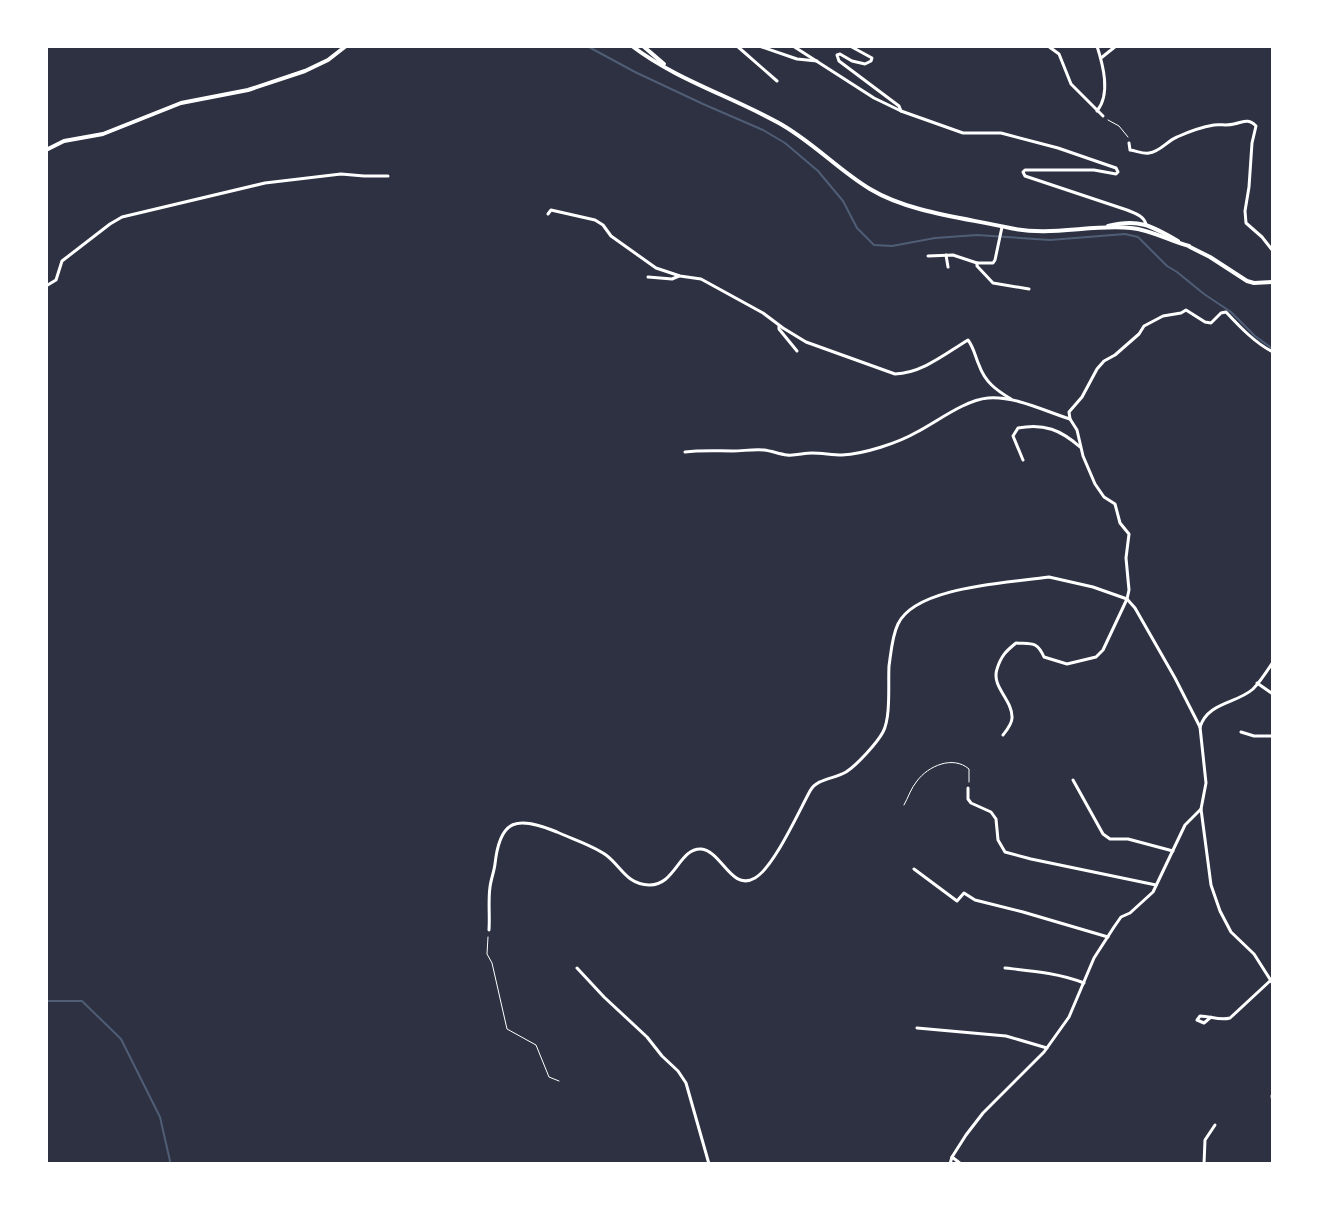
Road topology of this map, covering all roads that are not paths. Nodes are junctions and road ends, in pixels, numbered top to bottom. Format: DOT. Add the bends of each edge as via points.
graph roads {
  1 [pos="346,46"];
  2 [pos="632,46"];
  3 [pos="643,46"];
  4 [pos="737,46"];
  5 [pos="759,46"];
  6 [pos="793,46"];
  7 [pos="850,46"];
  8 [pos="1048,46"];
  9 [pos="1097,46"];
  10 [pos="1116,46"];
  11 [pos="1101,58"];
  12 [pos="817,61"];
  13 [pos="665,66"];
  14 [pos="777,81"];
  15 [pos="901,111"];
  16 [pos="1097,111"];
  17 [pos="1103,116"];
  18 [pos="1129,143"];
  19 [pos="46,150"];
  20 [pos="388,176"];
  21 [pos="548,214"];
  22 [pos="1146,225"];
  23 [pos="1003,226"];
  24 [pos="1101,227"];
  25 [pos="1189,246"];
  26 [pos="1273,251"];
  27 [pos="946,255"];
  28 [pos="928,256"];
  29 [pos="977,263"];
  30 [pos="948,267"];
  31 [pos="680,276"];
  32 [pos="648,277"];
  33 [pos="1273,282"];
  34 [pos="46,286"];
  35 [pos="1029,289"];
  36 [pos="779,325"];
  37 [pos="797,351"];
  38 [pos="1273,352"];
  39 [pos="1011,399"];
  40 [pos="1070,419"];
  41 [pos="1081,447"];
  42 [pos="685,452"];
  43 [pos="1023,460"];
  44 [pos="1127,599"];
  45 [pos="1273,662"];
  46 [pos="1257,683"];
  47 [pos="1273,694"];
  48 [pos="1200,727"];
  49 [pos="1241,732"];
  50 [pos="1003,735"];
  51 [pos="1273,736"];
  52 [pos="1073,780"];
  53 [pos="968,788"];
  54 [pos="1201,809"];
  55 [pos="1173,851"];
  56 [pos="914,869"];
  57 [pos="1156,885"];
  58 [pos="489,930"];
  59 [pos="1108,937"];
  60 [pos="577,968"];
  61 [pos="1005,968"];
  62 [pos="1272,982"];
  63 [pos="1084,983"];
  64 [pos="1211,1017"];
  65 [pos="917,1028"];
  66 [pos="1047,1048"];
  67 [pos="1272,1096"];
  68 [pos="1273,1102"];
  69 [pos="1215,1125"];
  70 [pos="952,1157"];
  71 [pos="709,1164"];
  72 [pos="950,1164"];
  73 [pos="961,1164"];
  74 [pos="1204,1164"];
  1 -- 19 [label="main road" via="305,71 248,90 181,103"];
  2 -- 13 [label="main road"];
  3 -- 13 [label="main road"];
  4 -- 14 [label="street"];
  5 -- 12 [label="street"];
  6 -- 12 [label="street"];
  7 -- 15 [label="street" via="871,61 865,64 840,54 839,61"];
  8 -- 16 [label="street" via="1059,54 1071,84"];
  9 -- 11 [label="street"];
  10 -- 11 [label="street"];
  11 -- 16 [label="street" via="1104,99"];
  12 -- 15 [label="street"];
  13 -- 23 [label="main road" via="788,128 885,197"];
  15 -- 22 [label="street" via="963,133 1001,133 1116,168 1116,174 1023,172 1141,216"];
  16 -- 17 [label="street"];
  18 -- 26 [label="street" via="1130,150 1144,154 1216,124 1255,123 1246,223"];
  20 -- 34 [label="street" via="341,174 265,183 122,217 62,261 56,280"];
  21 -- 31 [label="street" via="551,210 595,220 656,268"];
  22 -- 24 [label="main road"];
  22 -- 25 [label="main road"];
  23 -- 24 [label="main road"];
  23 -- 29 [label="street" via="993,263"];
  24 -- 25 [label="main road" via="1144,230"];
  25 -- 33 [label="main road" via="1247,281"];
  27 -- 28 [label="street"];
  27 -- 29 [label="street"];
  27 -- 30 [label="street"];
  29 -- 35 [label="street" via="993,283"];
  31 -- 32 [label="street"];
  31 -- 36 [label="street" via="716,286"];
  36 -- 37 [label="street"];
  36 -- 39 [label="street" via="806,342 895,374 920,369 968,340 985,379"];
  38 -- 40 [label="street" via="1226,312 1211,323 1186,310 1163,316 1104,361 1069,412"];
  39 -- 40 [label="street"];
  39 -- 42 [label="street" via="983,399 865,453"];
  40 -- 41 [label="street"];
  41 -- 43 [label="street" via="1055,429 1018,428 1013,436"];
  41 -- 44 [label="street" via="1095,484 1115,504 1129,534"];
  44 -- 48 [label="street"];
  44 -- 50 [label="street" via="1096,657 1067,664 1044,657 1036,644 1016,643 1003,654 995,674 1013,717"];
  44 -- 58 [label="street" via="1049,577 943,593 920,602 896,626 886,727 846,772 810,790 770,864 757,877 740,879 712,852 701,849 692,851 662,884 648,886 622,873 607,855 565,836 538,825 511,825 497,844"];
  45 -- 46 [label="street"];
  46 -- 47 [label="street"];
  46 -- 48 [label="street" via="1215,707"];
  48 -- 54 [label="street" via="1206,783"];
  49 -- 51 [label="street"];
  52 -- 55 [label="street" via="1110,839"];
  53 -- 57 [label="street" via="971,803 996,819 1005,852"];
  54 -- 55 [label="street" via="1185,825"];
  54 -- 62 [label="street" via="1211,885 1220,911"];
  55 -- 57 [label="street"];
  56 -- 59 [label="street" via="957,901 964,893"];
  57 -- 59 [label="street" via="1121,917"];
  59 -- 63 [label="street"];
  60 -- 71 [label="street" via="678,1071"];
  61 -- 63 [label="street"];
  62 -- 64 [label="street" via="1230,1018"];
  63 -- 66 [label="street"];
  65 -- 66 [label="street" via="1006,1036"];
  66 -- 70 [label="street" via="983,1113"];
  67 -- 68 [label="street"];
  69 -- 74 [label="street" via="1205,1140"];
  70 -- 72 [label="street"];
  70 -- 73 [label="street"];
}
